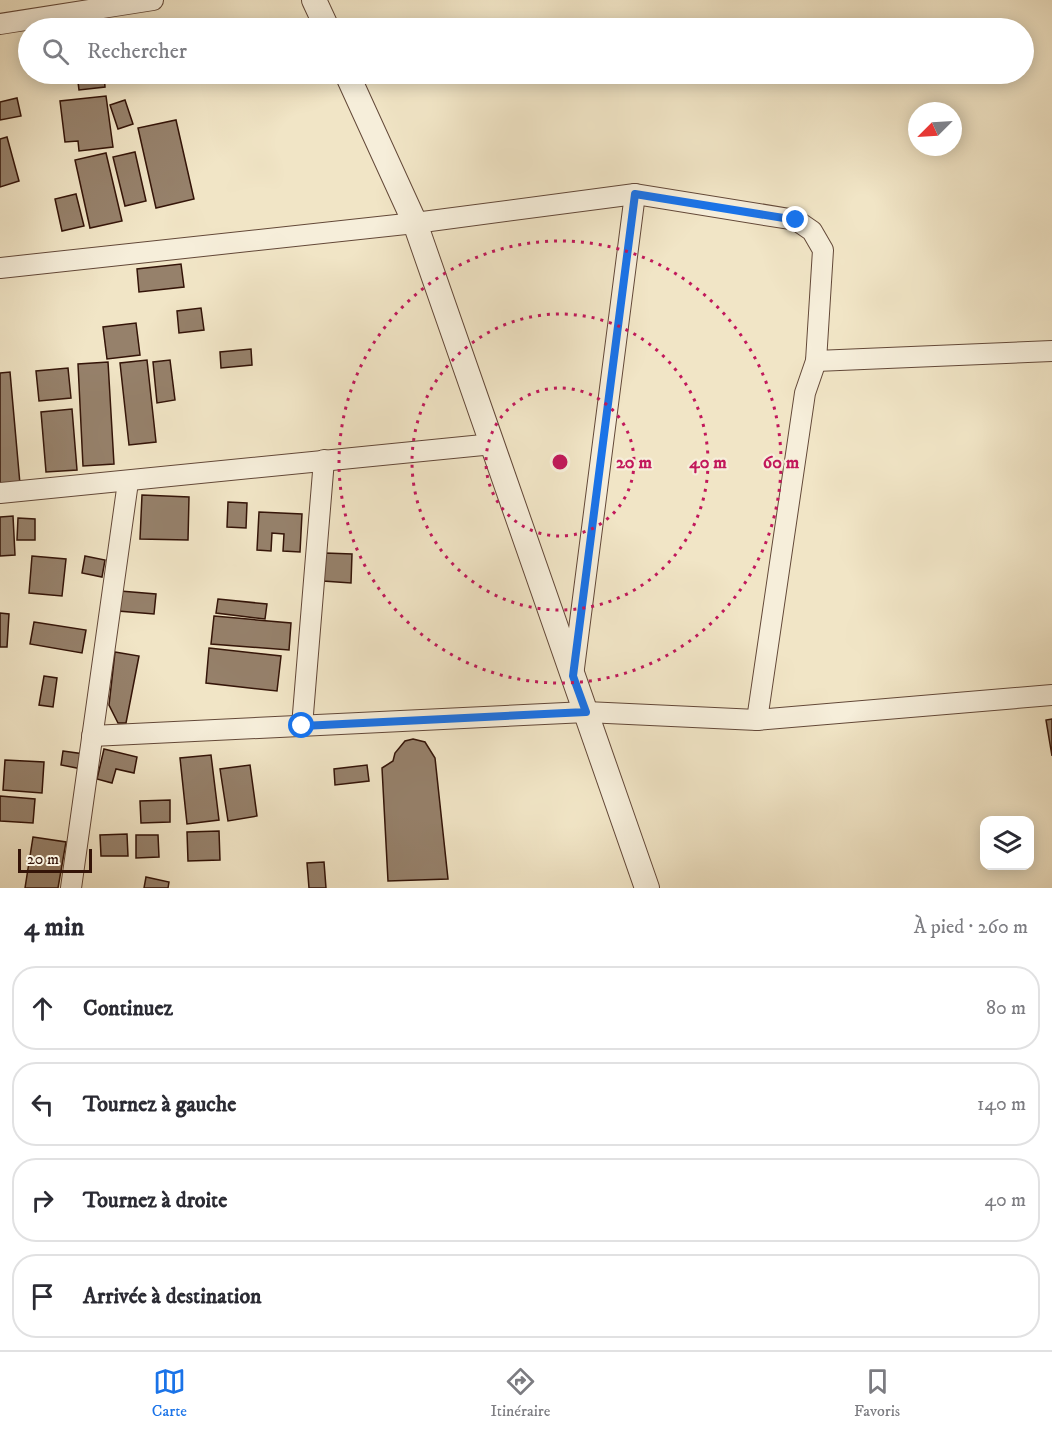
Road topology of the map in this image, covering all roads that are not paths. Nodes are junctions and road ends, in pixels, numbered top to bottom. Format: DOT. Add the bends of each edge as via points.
graph roads {
  1 [pos="153,0"];
  2 [pos="314,0"];
  3 [pos="38,18"];
  4 [pos="322,18"];
  5 [pos="18,21"];
  6 [pos="0,24"];
  7 [pos="352,84"];
  8 [pos="635,194"];
  9 [pos="415,222"];
  10 [pos="0,268"];
  11 [pos="1052,351"];
  12 [pos="816,361"];
  13 [pos="493,444"];
  14 [pos="324,460"];
  15 [pos="128,482"];
  16 [pos="0,493"];
  17 [pos="573,676"];
  18 [pos="1052,695"];
  19 [pos="586,712"];
  20 [pos="757,720"];
  21 [pos="302,726"];
  22 [pos="92,736"];
  23 [pos="71,888"];
  24 [pos="648,888"];
  1 -- 3 [label="street"];
  2 -- 4 [label="street"];
  5 -- 6 [label="street"];
  7 -- 9 [label="street"];
  8 -- 9 [label="street"];
  8 -- 12 [label="street" via="796,220 812,231 823,250"];
  8 -- 17 [label="street"];
  9 -- 10 [label="street"];
  9 -- 13 [label="street"];
  11 -- 12 [label="street"];
  12 -- 20 [label="street" via="806,393"];
  13 -- 14 [label="street"];
  13 -- 17 [label="street"];
  14 -- 15 [label="street"];
  14 -- 21 [label="street"];
  15 -- 16 [label="street"];
  15 -- 22 [label="street"];
  17 -- 19 [label="street"];
  18 -- 20 [label="street"];
  19 -- 20 [label="street"];
  19 -- 21 [label="street"];
  19 -- 24 [label="street"];
  21 -- 22 [label="street"];
  22 -- 23 [label="street"];
}
